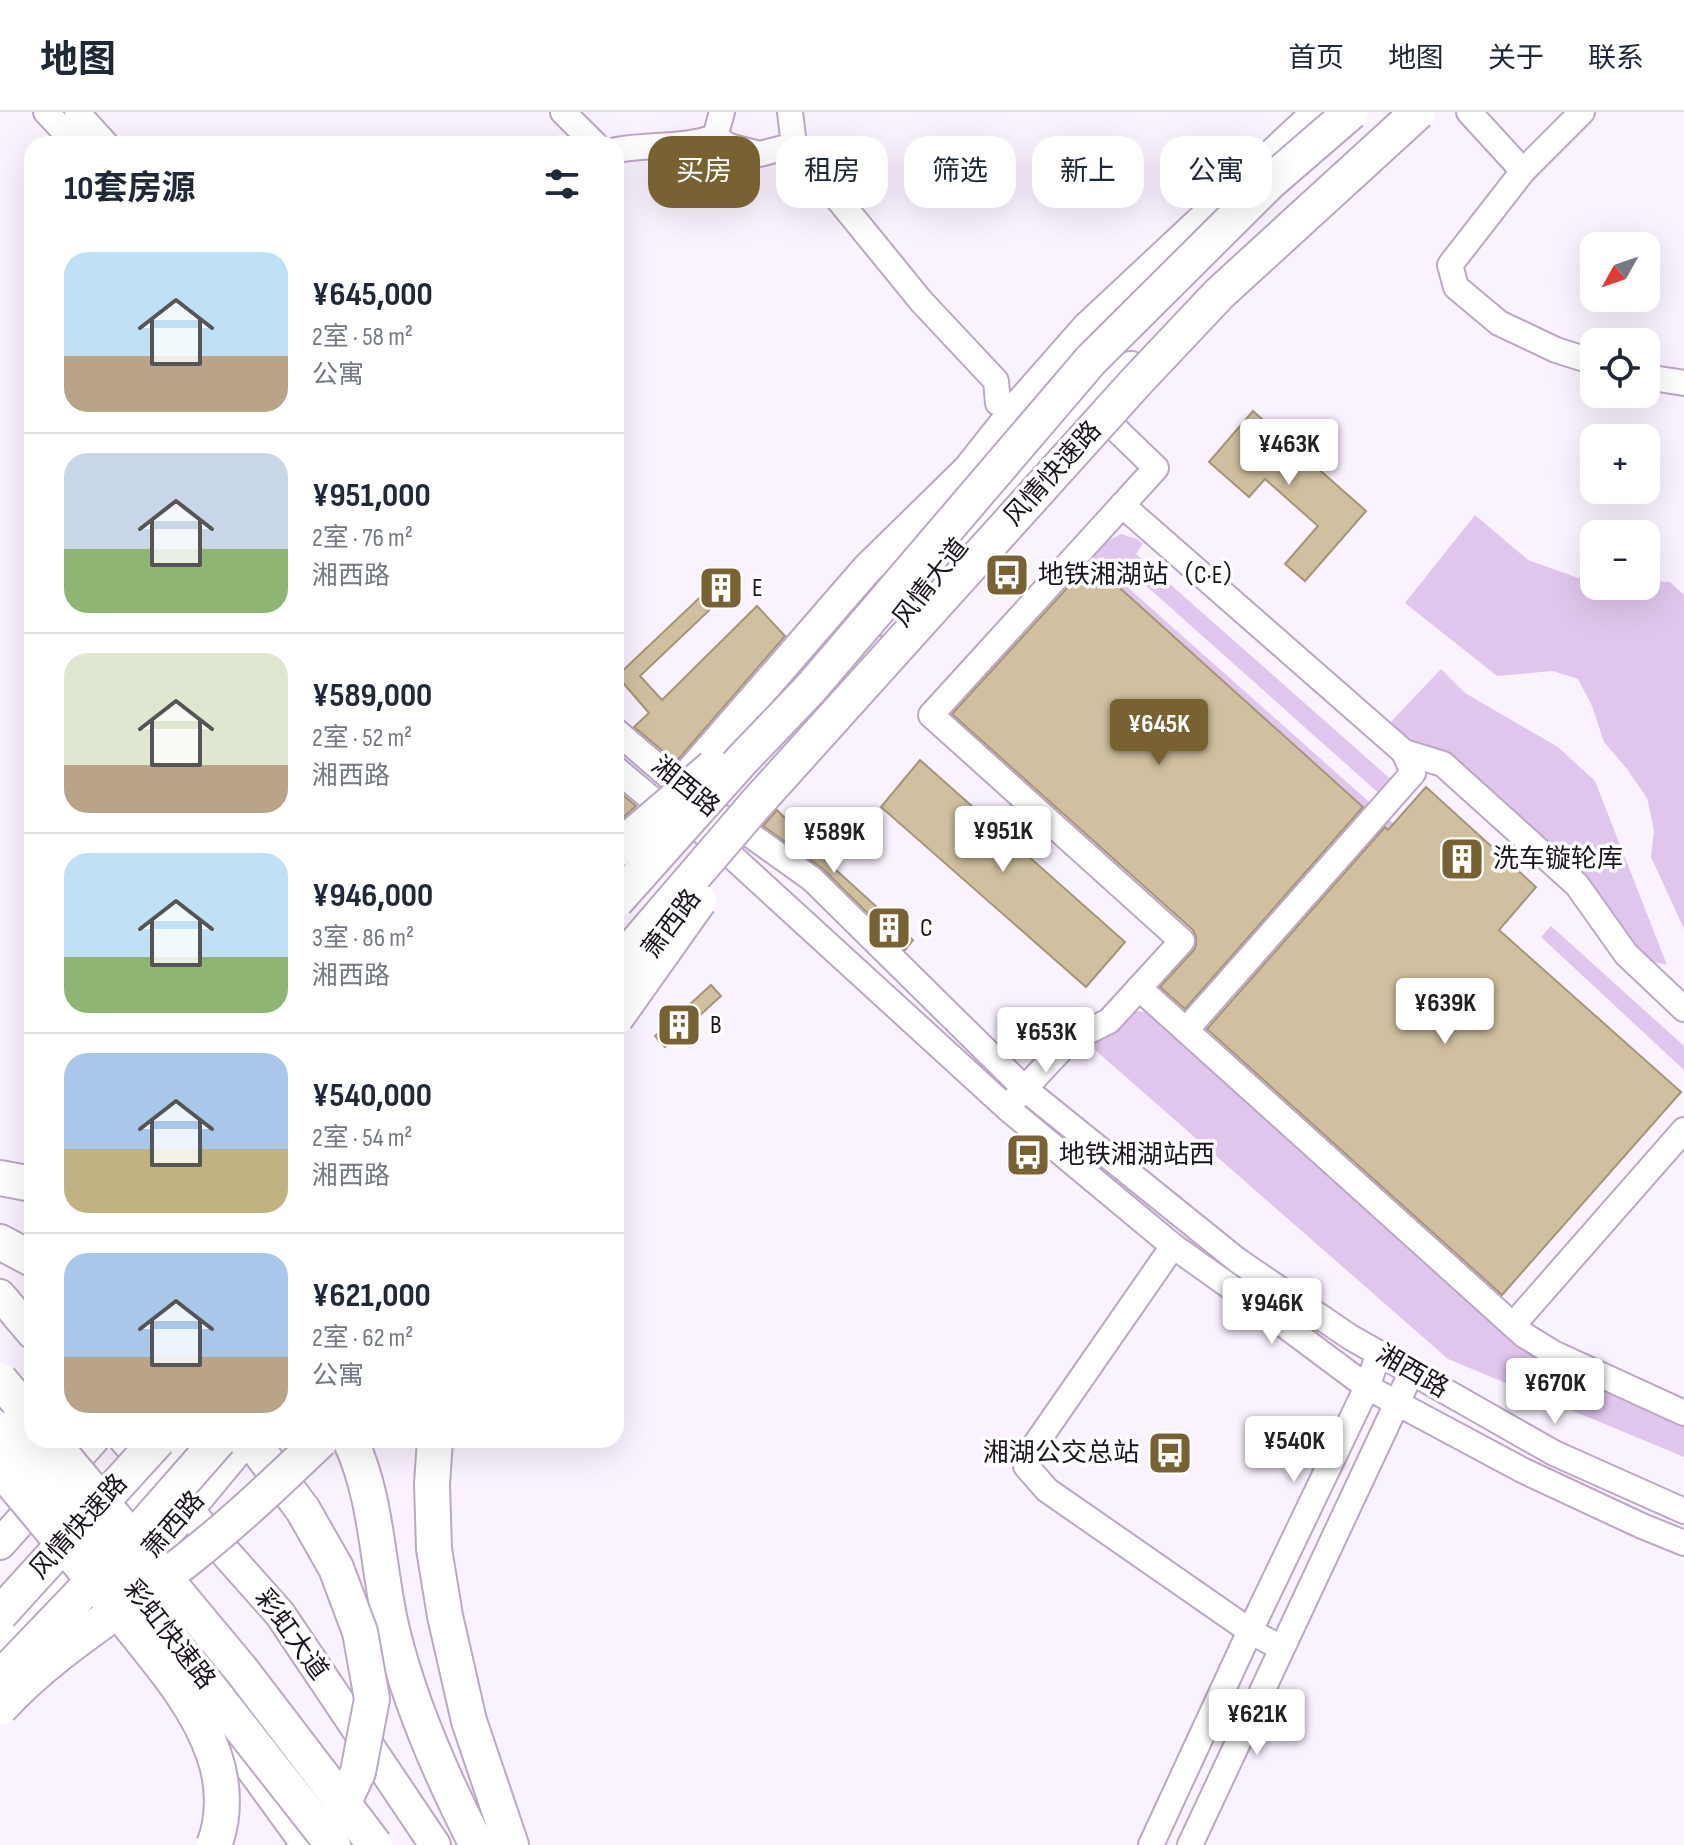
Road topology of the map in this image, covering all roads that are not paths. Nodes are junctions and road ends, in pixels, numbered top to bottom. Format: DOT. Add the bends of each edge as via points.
graph roads {
  1 [pos="46,112"];
  2 [pos="77,112"];
  3 [pos="563,112"];
  4 [pos="722,112"];
  5 [pos="790,112"];
  6 [pos="1318,112"];
  7 [pos="1351,112"];
  8 [pos="1416,112"];
  9 [pos="1469,112"];
  10 [pos="1582,112"];
  11 [pos="68,136"];
  12 [pos="99,136"];
  13 [pos="587,136"];
  14 [pos="715,136"];
  15 [pos="793,136"];
  16 [pos="648,145"];
  17 [pos="624,148"];
  18 [pos="1523,171"];
  19 [pos="845,208"];
  20 [pos="1580,358"];
  21 [pos="1660,379"];
  22 [pos="1684,383"];
  23 [pos="998,403"];
  24 [pos="1091,405"];
  25 [pos="968,470"];
  26 [pos="1122,505"];
  27 [pos="965,573"];
  28 [pos="810,689"];
  29 [pos="624,741"];
  30 [pos="1404,752"];
  31 [pos="624,773"];
  32 [pos="670,796"];
  33 [pos="700,817"];
  34 [pos="734,840"];
  35 [pos="624,843"];
  36 [pos="624,855"];
  37 [pos="624,892"];
  38 [pos="624,938"];
  39 [pos="624,958"];
  40 [pos="624,986"];
  41 [pos="1139,988"];
  42 [pos="624,1007"];
  43 [pos="1684,1009"];
  44 [pos="1186,1030"];
  45 [pos="1025,1089"];
  46 [pos="1007,1108"];
  47 [pos="1684,1130"];
  48 [pos="0,1178"];
  49 [pos="24,1182"];
  50 [pos="0,1242"];
  51 [pos="1173,1246"];
  52 [pos="24,1254"];
  53 [pos="24,1259"];
  54 [pos="0,1265"];
  55 [pos="0,1295"];
  56 [pos="24,1324"];
  57 [pos="1513,1325"];
  58 [pos="1379,1353"];
  59 [pos="1412,1371"];
  60 [pos="0,1380"];
  61 [pos="1367,1387"];
  62 [pos="1397,1404"];
  63 [pos="24,1408"];
  64 [pos="1684,1413"];
  65 [pos="0,1429"];
  66 [pos="33,1448"];
  67 [pos="57,1448"];
  68 [pos="86,1448"];
  69 [pos="212,1448"];
  70 [pos="242,1448"];
  71 [pos="255,1448"];
  72 [pos="313,1448"];
  73 [pos="354,1448"];
  74 [pos="434,1448"];
  75 [pos="0,1454"];
  76 [pos="157,1457"];
  77 [pos="0,1468"];
  78 [pos="0,1482"];
  79 [pos="40,1501"];
  80 [pos="188,1510"];
  81 [pos="1684,1511"];
  82 [pos="1684,1543"];
  83 [pos="0,1544"];
  84 [pos="84,1553"];
  85 [pos="114,1592"];
  86 [pos="0,1614"];
  87 [pos="1250,1631"];
  88 [pos="0,1637"];
  89 [pos="1281,1648"];
  90 [pos="0,1678"];
  91 [pos="0,1709"];
  92 [pos="214,1845"];
  93 [pos="307,1845"];
  94 [pos="320,1845"];
  95 [pos="333,1845"];
  96 [pos="375,1845"];
  97 [pos="435,1845"];
  98 [pos="477,1845"];
  99 [pos="511,1845"];
  100 [pos="1151,1845"];
  101 [pos="1190,1845"];
  1 -- 11 [label="street"];
  2 -- 12 [label="street"];
  3 -- 13 [label="street"];
  4 -- 14 [label="street"];
  5 -- 15 [label="street"];
  6 -- 25 [label="main road, 风情大道" via="1087,328"];
  7 -- 28 [label="highway, 风情快速路, bridge" via="1270,182 1091,360"];
  8 -- 24 [label="main road, 风情大道" via="1241,261"];
  8 -- 27 [label="highway, 风情快速路, bridge" via="1219,294"];
  9 -- 18 [label="street"];
  10 -- 18 [label="street"];
  16 -- 17 [label="street"];
  18 -- 20 [label="street" via="1450,265 1456,287 1499,323"];
  19 -- 23 [label="street" via="921,301 996,381"];
  21 -- 22 [label="street"];
  24 -- 26 [label="street" via="1156,468"];
  24 -- 34 [label="main road, 风情大道" via="970,532"];
  25 -- 32 [label="main road, 风情大道" via="867,569"];
  25 -- 33 [label="main road" via="895,584"];
  26 -- 30 [label="street"];
  26 -- 41 [label="street" via="931,715 1182,941"];
  27 -- 39 [label="highway, 风情快速路, bridge"];
  27 -- 42 [label="highway, bridge" via="730,861"];
  28 -- 35 [label="highway, bridge"];
  28 -- 37 [label="highway, 风情快速路, bridge"];
  29 -- 32 [label="street, 湘西路"];
  30 -- 43 [label="street" via="1443,764 1577,885 1626,954"];
  30 -- 44 [label="street" via="1413,773"];
  31 -- 32 [label="street, 湘西路"];
  32 -- 33 [label="street, 湘西路"];
  32 -- 36 [label="main road, 风情大道"];
  33 -- 34 [label="street, 湘西路"];
  34 -- 38 [label="main road, 风情大道"];
  34 -- 40 [label="main road, 萧西路"];
  34 -- 45 [label="street, 湘西路" via="812,879"];
  34 -- 46 [label="street, 湘西路"];
  41 -- 44 [label="street"];
  41 -- 45 [label="street" via="1109,1021 1069,1041"];
  44 -- 57 [label="street"];
  45 -- 46 [label="street"];
  45 -- 58 [label="street, 湘西路" via="1237,1260"];
  46 -- 51 [label="street, 湘西路"];
  47 -- 57 [label="street"];
  48 -- 49 [label="highway"];
  50 -- 52 [label="highway"];
  51 -- 61 [label="street, 湘西路"];
  51 -- 87 [label="street" via="1026,1458 1026,1466 1047,1490"];
  53 -- 54 [label="highway"];
  55 -- 56 [label="main road"];
  57 -- 64 [label="street" via="1553,1353"];
  58 -- 59 [label="street, 湘西路"];
  58 -- 61 [label="street"];
  59 -- 62 [label="street"];
  59 -- 81 [label="street, 湘西路" via="1554,1453"];
  60 -- 63 [label="highway, bridge"];
  61 -- 62 [label="street, 湘西路"];
  61 -- 87 [label="street"];
  62 -- 82 [label="street, 湘西路" via="1522,1470"];
  62 -- 89 [label="street"];
  65 -- 95 [label="highway, 彩虹快速路, bridge"];
  66 -- 78 [label="highway, bridge"];
  67 -- 96 [label="highway, 彩虹快速路, bridge" via="243,1672"];
  68 -- 79 [label="main road"];
  69 -- 90 [label="highway, 风情快速路, bridge"];
  70 -- 80 [label="main road, 萧西路"];
  71 -- 94 [label="highway, bridge" via="310,1522 336,1568 360,1632 372,1699 358,1772"];
  72 -- 91 [label="highway, bridge" via="188,1560 60,1652"];
  73 -- 98 [label="highway" via="372,1505 392,1631 405,1675 422,1726"];
  74 -- 99 [label="highway" via="434,1549 445,1616 469,1721"];
  75 -- 79 [label="main road"];
  76 -- 80 [label="main road, 彩虹大道"];
  76 -- 84 [label="main road"];
  76 -- 86 [label="highway, 风情快速路, bridge"];
  77 -- 92 [label="highway, bridge" via="107,1596 193,1711 215,1756 221,1783 222,1813"];
  79 -- 83 [label="main road"];
  79 -- 84 [label="main road"];
  80 -- 85 [label="main road, 萧西路"];
  80 -- 97 [label="main road, 彩虹大道" via="280,1614"];
  84 -- 85 [label="main road"];
  84 -- 88 [label="main road"];
  85 -- 91 [label="main road, 萧西路"];
  85 -- 93 [label="main road"];
  87 -- 89 [label="street"];
  87 -- 100 [label="street"];
  89 -- 101 [label="street"];
}
